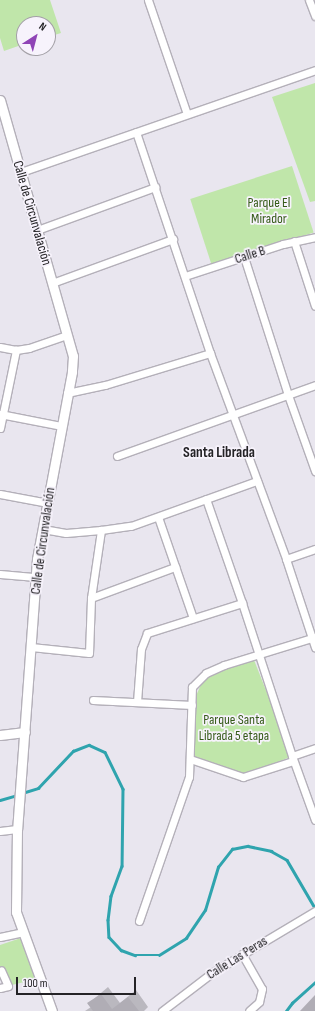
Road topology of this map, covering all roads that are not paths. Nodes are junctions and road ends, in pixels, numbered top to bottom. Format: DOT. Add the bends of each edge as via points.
graph roads {
  1 [pos="148,0"];
  2 [pos="309,0"];
  3 [pos="315,16"];
  4 [pos="315,70"];
  5 [pos="0,100"];
  6 [pos="187,114"];
  7 [pos="136,132"];
  8 [pos="21,172"];
  9 [pos="155,187"];
  10 [pos="37,230"];
  11 [pos="315,237"];
  12 [pos="173,239"];
  13 [pos="294,241"];
  14 [pos="244,257"];
  15 [pos="185,276"];
  16 [pos="52,282"];
  17 [pos="315,306"];
  18 [pos="67,335"];
  19 [pos="0,347"];
  20 [pos="16,350"];
  21 [pos="210,353"];
  22 [pos="315,384"];
  23 [pos="67,392"];
  24 [pos="288,394"];
  25 [pos="1,414"];
  26 [pos="232,415"];
  27 [pos="61,426"];
  28 [pos="0,428"];
  29 [pos="117,456"];
  30 [pos="315,471"];
  31 [pos="257,481"];
  32 [pos="0,494"];
  33 [pos="206,499"];
  34 [pos="48,503"];
  35 [pos="158,517"];
  36 [pos="43,529"];
  37 [pos="101,530"];
  38 [pos="315,549"];
  39 [pos="286,559"];
  40 [pos="175,567"];
  41 [pos="0,574"];
  42 [pos="36,578"];
  43 [pos="91,598"];
  44 [pos="242,603"];
  45 [pos="193,618"];
  46 [pos="314,638"];
  47 [pos="31,647"];
  48 [pos="315,647"];
  49 [pos="257,654"];
  50 [pos="93,700"];
  51 [pos="137,702"];
  52 [pos="192,705"];
  53 [pos="25,732"];
  54 [pos="0,735"];
  55 [pos="315,748"];
  56 [pos="190,759"];
  57 [pos="293,759"];
  58 [pos="315,820"];
  59 [pos="17,829"];
  60 [pos="0,831"];
  61 [pos="315,911"];
  62 [pos="139,921"];
  63 [pos="23,932"];
  64 [pos="0,937"];
  65 [pos="242,954"];
  66 [pos="1,970"];
  67 [pos="0,988"];
  68 [pos="52,1011"];
  69 [pos="162,1011"];
  70 [pos="249,1011"];
  1 -- 6 [label="street"];
  2 -- 3 [label="street"];
  4 -- 6 [label="street"];
  5 -- 8 [label="street, Calle de Circunvalación"];
  6 -- 7 [label="street"];
  7 -- 8 [label="street"];
  7 -- 9 [label="street"];
  8 -- 10 [label="street, Calle de Circunvalación"];
  9 -- 10 [label="street"];
  9 -- 12 [label="street"];
  10 -- 16 [label="street, Calle de Circunvalación"];
  11 -- 13 [label="street, Calle B"];
  12 -- 15 [label="street"];
  12 -- 16 [label="street"];
  13 -- 14 [label="street, Calle B"];
  13 -- 17 [label="street"];
  14 -- 15 [label="street, Calle B"];
  14 -- 24 [label="street"];
  15 -- 21 [label="street"];
  16 -- 18 [label="street, Calle de Circunvalación"];
  18 -- 20 [label="street"];
  18 -- 23 [label="street, Calle de Circunvalación" via="73,356"];
  19 -- 20 [label="street"];
  20 -- 25 [label="street"];
  21 -- 23 [label="street" via="105,385"];
  21 -- 26 [label="street"];
  22 -- 24 [label="street"];
  23 -- 27 [label="street, Calle de Circunvalación"];
  24 -- 26 [label="street"];
  24 -- 30 [label="street"];
  25 -- 27 [label="street"];
  25 -- 28 [label="street"];
  26 -- 29 [label="street"];
  26 -- 31 [label="street"];
  27 -- 34 [label="street, Calle de Circunvalación"];
  31 -- 33 [label="street"];
  31 -- 39 [label="street"];
  32 -- 34 [label="street"];
  33 -- 35 [label="street"];
  33 -- 44 [label="street"];
  34 -- 36 [label="street, Calle de Circunvalación"];
  35 -- 37 [label="street" via="131,526"];
  35 -- 40 [label="street"];
  36 -- 37 [label="street" via="66,533"];
  36 -- 42 [label="street, Calle de Circunvalación"];
  37 -- 43 [label="street"];
  38 -- 39 [label="street"];
  39 -- 46 [label="street"];
  40 -- 43 [label="street"];
  40 -- 45 [label="street"];
  41 -- 42 [label="street"];
  42 -- 47 [label="street, Calle de Circunvalación"];
  43 -- 47 [label="street" via="89,653"];
  44 -- 45 [label="street"];
  44 -- 49 [label="street"];
  45 -- 51 [label="street" via="147,633 141,649"];
  46 -- 48 [label="street"];
  46 -- 49 [label="street"];
  47 -- 53 [label="street, Calle de Circunvalación"];
  49 -- 52 [label="street" via="224,664 206,673 192,687"];
  49 -- 57 [label="street"];
  50 -- 51 [label="street"];
  51 -- 52 [label="street"];
  52 -- 56 [label="street"];
  53 -- 54 [label="street"];
  53 -- 59 [label="street, Calle de Circunvalación"];
  55 -- 57 [label="street"];
  56 -- 57 [label="street" via="243,777"];
  56 -- 62 [label="street" via="186,787"];
  57 -- 58 [label="street"];
  59 -- 60 [label="street"];
  59 -- 63 [label="street, Calle de Circunvalación" via="16,912"];
  61 -- 65 [label="street, Calle Las Peras"];
  63 -- 64 [label="street"];
  63 -- 68 [label="street, Calle de Circunvalación"];
  65 -- 69 [label="street, Calle Las Peras" via="213,972"];
  65 -- 70 [label="street" via="262,989 259,1002"];
  66 -- 67 [label="street" via="8,986"];
}
